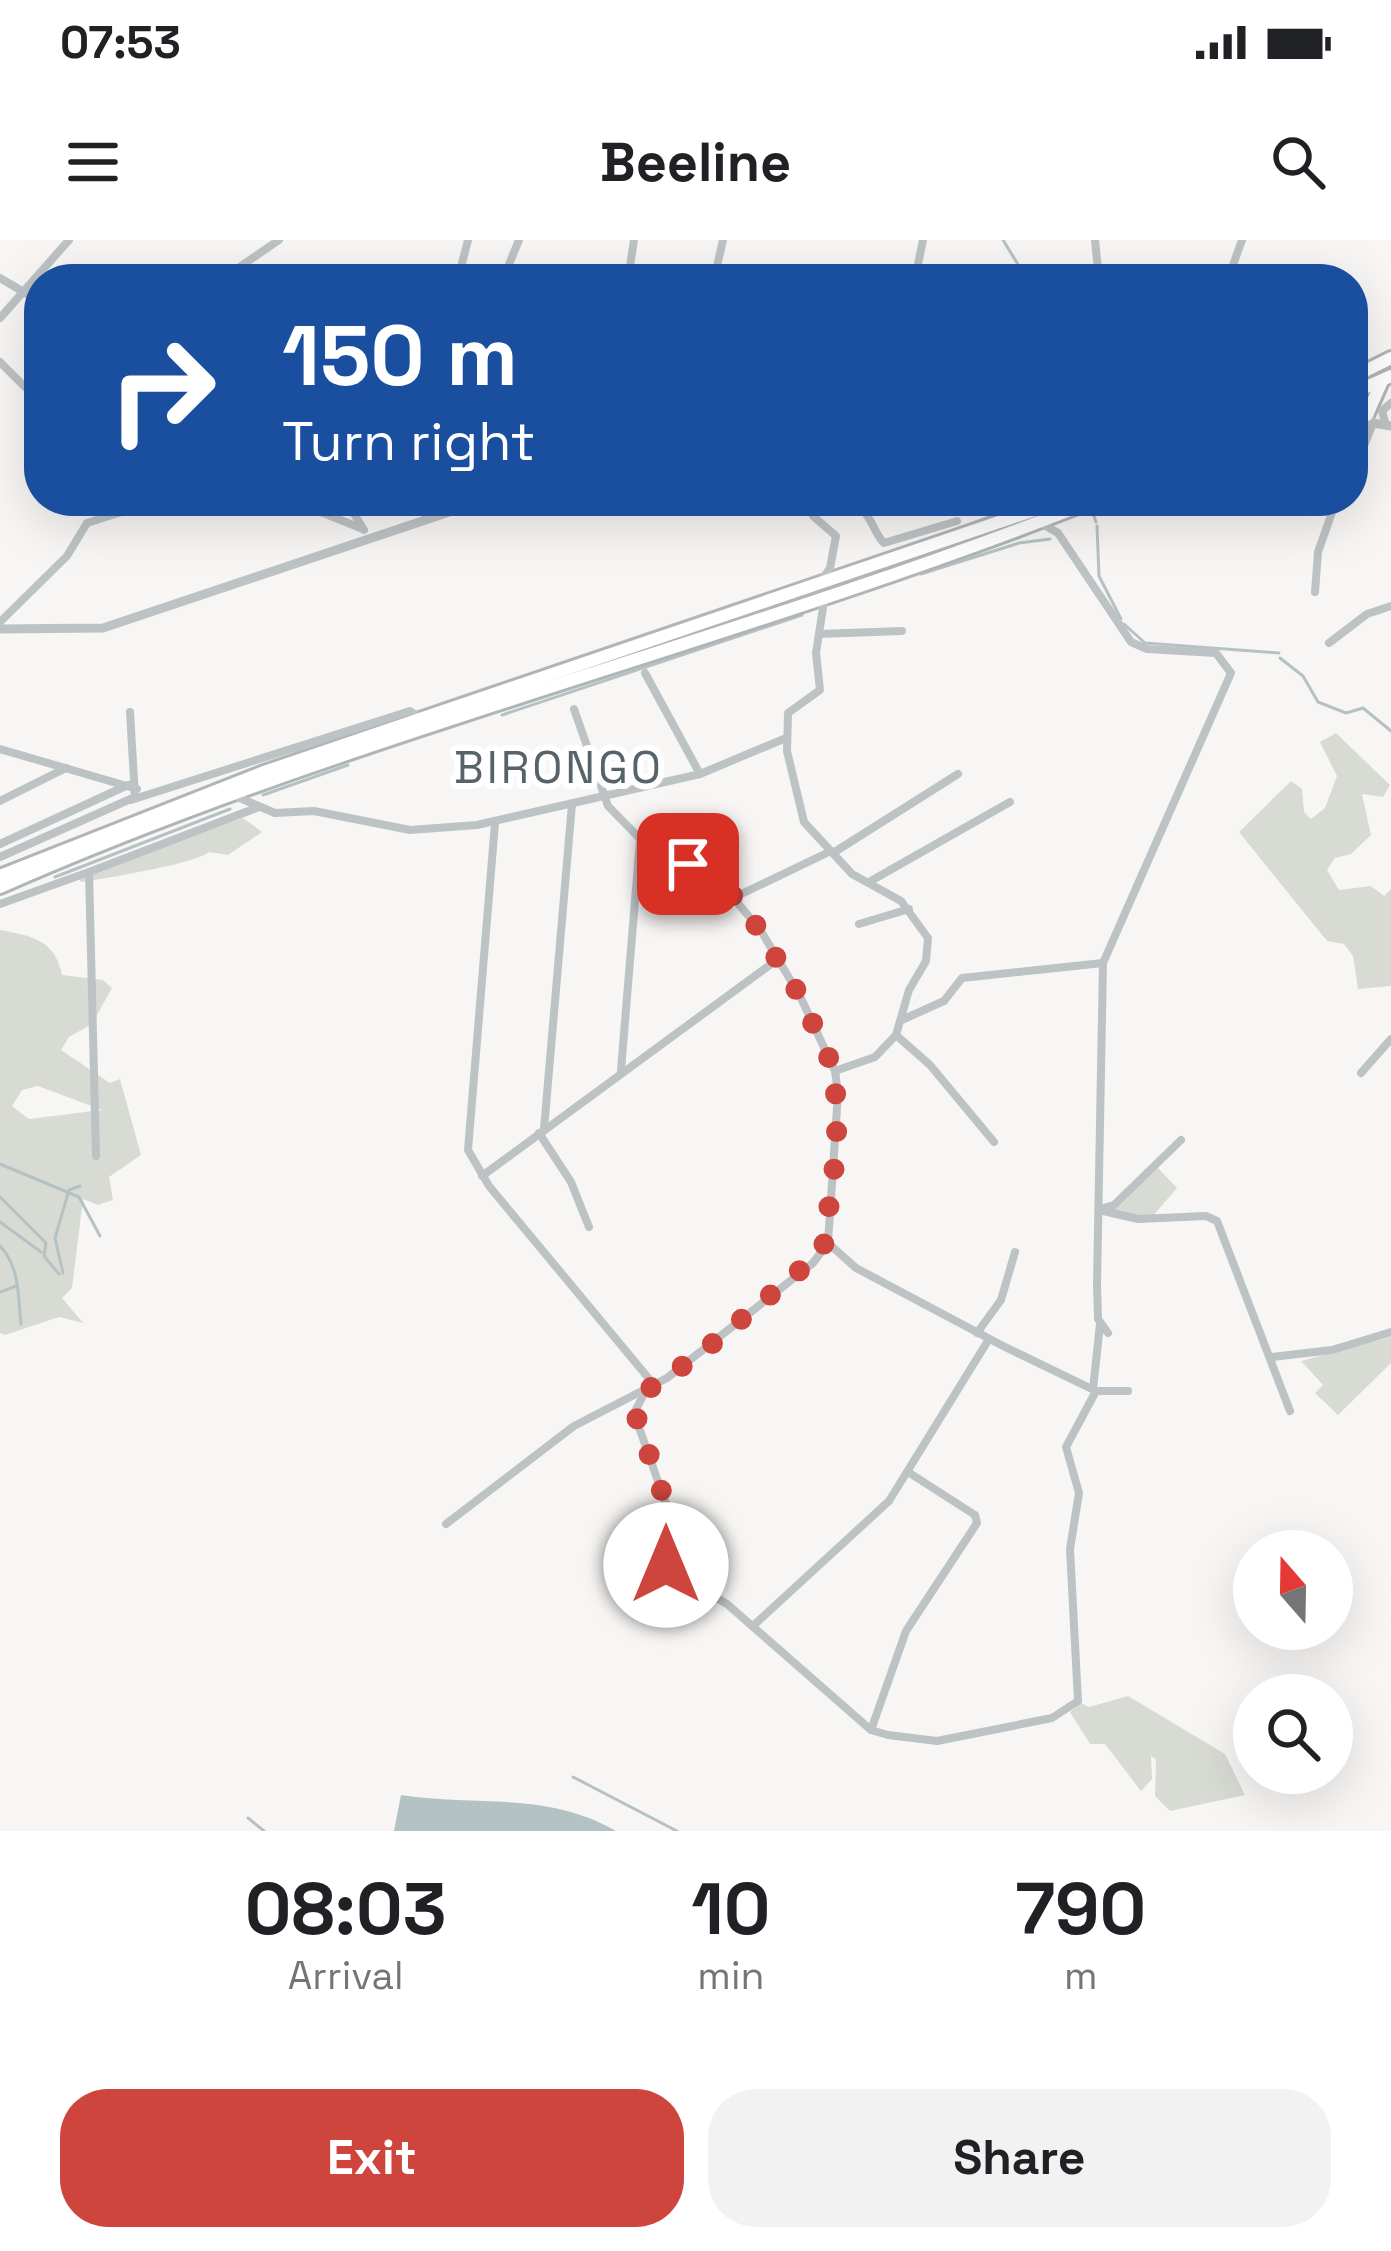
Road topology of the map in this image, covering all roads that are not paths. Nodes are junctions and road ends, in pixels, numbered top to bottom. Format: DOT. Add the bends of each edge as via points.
graph roads {
  1 [pos="69,240"];
  2 [pos="279,240"];
  3 [pos="50,264"];
  4 [pos="244,264"];
  5 [pos="24,296"];
  6 [pos="0,318"];
  7 [pos="0,362"];
  8 [pos="1387,378"];
  9 [pos="24,386"];
  10 [pos="1388,404"];
  11 [pos="1368,409"];
  12 [pos="1389,426"];
  13 [pos="109,516"];
  14 [pos="330,516"];
  15 [pos="355,516"];
  16 [pos="439,516"];
  17 [pos="812,516"];
  18 [pos="867,516"];
  19 [pos="1023,516"];
  20 [pos="1024,516"];
  21 [pos="1052,516"];
  22 [pos="1052,516"];
  23 [pos="1331,516"];
  24 [pos="957,521"];
  25 [pos="363,529"];
  26 [pos="1058,533"];
  27 [pos="370,540"];
  28 [pos="830,568"];
  29 [pos="849,575"];
  30 [pos="822,590"];
  31 [pos="1315,592"];
  32 [pos="809,600"];
  33 [pos="1391,607"];
  34 [pos="821,613"];
  35 [pos="0,626"];
  36 [pos="902,631"];
  37 [pos="818,634"];
  38 [pos="1330,643"];
  39 [pos="644,673"];
  40 [pos="574,709"];
  41 [pos="130,712"];
  42 [pos="422,719"];
  43 [pos="786,738"];
  44 [pos="0,749"];
  45 [pos="66,768"];
  46 [pos="700,774"];
  47 [pos="958,774"];
  48 [pos="132,787"];
  49 [pos="261,787"];
  50 [pos="158,793"];
  51 [pos="602,795"];
  52 [pos="235,796"];
  53 [pos="131,800"];
  54 [pos="0,801"];
  55 [pos="1010,802"];
  56 [pos="572,804"];
  57 [pos="259,807"];
  58 [pos="495,823"];
  59 [pos="640,839"];
  60 [pos="0,844"];
  61 [pos="832,852"];
  62 [pos="0,856"];
  63 [pos="89,872"];
  64 [pos="0,876"];
  65 [pos="868,882"];
  66 [pos="0,887"];
  67 [pos="735,897"];
  68 [pos="0,904"];
  69 [pos="908,909"];
  70 [pos="859,924"];
  71 [pos="778,959"];
  72 [pos="1103,963"];
  73 [pos="904,1019"];
  74 [pos="896,1035"];
  75 [pos="1391,1039"];
  76 [pos="621,1070"];
  77 [pos="835,1071"];
  78 [pos="1361,1072"];
  79 [pos="541,1131"];
  80 [pos="1181,1140"];
  81 [pos="994,1142"];
  82 [pos="96,1156"];
  83 [pos="482,1176"];
  84 [pos="1099,1210"];
  85 [pos="589,1227"];
  86 [pos="828,1243"];
  87 [pos="1015,1252"];
  88 [pos="1100,1324"];
  89 [pos="977,1333"];
  90 [pos="1108,1333"];
  91 [pos="1391,1333"];
  92 [pos="989,1339"];
  93 [pos="1272,1357"];
  94 [pos="651,1388"];
  95 [pos="1094,1390"];
  96 [pos="1127,1391"];
  97 [pos="1290,1411"];
  98 [pos="908,1472"];
  99 [pos="446,1524"];
  100 [pos="754,1625"];
  101 [pos="872,1730"];
  1 -- 3 [label="street"];
  2 -- 4 [label="street"];
  5 -- 6 [label="street"];
  7 -- 9 [label="street"];
  8 -- 11 [label="highway"];
  10 -- 12 [label="street"];
  13 -- 35 [label="street" via="87,523 67,556"];
  14 -- 25 [label="street"];
  15 -- 25 [label="street"];
  16 -- 27 [label="street"];
  17 -- 28 [label="street" via="835,532"];
  18 -- 24 [label="street" via="884,543"];
  19 -- 29 [label="highway"];
  20 -- 30 [label="highway"];
  21 -- 26 [label="street"];
  22 -- 26 [label="street"];
  23 -- 31 [label="street"];
  25 -- 27 [label="street"];
  26 -- 72 [label="street" via="1130,642 1216,652 1231,673"];
  27 -- 35 [label="street" via="103,628"];
  28 -- 29 [label="street"];
  28 -- 30 [label="street"];
  29 -- 30 [label="highway"];
  30 -- 32 [label="highway"];
  30 -- 34 [label="street"];
  30 -- 42 [label="highway"];
  32 -- 34 [label="street"];
  32 -- 49 [label="highway"];
  33 -- 38 [label="street" via="1367,614"];
  34 -- 37 [label="street"];
  36 -- 37 [label="street"];
  37 -- 43 [label="street" via="820,691 792,707"];
  39 -- 46 [label="street"];
  40 -- 51 [label="street"];
  41 -- 48 [label="street"];
  42 -- 50 [label="street" via="410,711"];
  42 -- 64 [label="highway"];
  43 -- 46 [label="street"];
  43 -- 61 [label="street" via="801,815"];
  44 -- 45 [label="street"];
  45 -- 48 [label="street"];
  45 -- 54 [label="street"];
  46 -- 51 [label="street"];
  47 -- 61 [label="street"];
  48 -- 50 [label="street"];
  48 -- 53 [label="street"];
  48 -- 60 [label="street"];
  49 -- 52 [label="highway"];
  49 -- 57 [label="street"];
  50 -- 53 [label="street"];
  51 -- 56 [label="street"];
  51 -- 59 [label="street"];
  52 -- 57 [label="street"];
  52 -- 66 [label="highway"];
  53 -- 62 [label="street"];
  55 -- 65 [label="street"];
  56 -- 58 [label="street"];
  56 -- 79 [label="street"];
  57 -- 58 [label="street" via="410,830"];
  57 -- 63 [label="street"];
  58 -- 83 [label="street" via="468,1150"];
  59 -- 67 [label="street"];
  59 -- 76 [label="street"];
  61 -- 65 [label="street"];
  61 -- 67 [label="street"];
  63 -- 68 [label="street"];
  63 -- 82 [label="street"];
  65 -- 69 [label="street"];
  67 -- 71 [label="street"];
  69 -- 70 [label="street"];
  69 -- 73 [label="street" via="928,946"];
  71 -- 76 [label="street"];
  71 -- 77 [label="street"];
  72 -- 73 [label="street" via="962,978 944,1000"];
  72 -- 84 [label="street"];
  73 -- 74 [label="street"];
  74 -- 77 [label="street" via="863,1064"];
  74 -- 81 [label="street"];
  75 -- 78 [label="street"];
  76 -- 79 [label="street"];
  77 -- 86 [label="street"];
  79 -- 83 [label="street"];
  79 -- 85 [label="street"];
  80 -- 84 [label="street"];
  83 -- 94 [label="street"];
  84 -- 88 [label="street"];
  84 -- 93 [label="street" via="1217,1221"];
  86 -- 89 [label="street" via="856,1268"];
  86 -- 94 [label="street" via="802,1273"];
  87 -- 89 [label="street" via="1001,1300"];
  88 -- 90 [label="street"];
  88 -- 95 [label="street"];
  89 -- 92 [label="street"];
  91 -- 93 [label="street"];
  92 -- 95 [label="street"];
  92 -- 98 [label="street"];
  93 -- 97 [label="street"];
  94 -- 99 [label="street" via="574,1426"];
  94 -- 100 [label="street" via="634,1413 667,1507 668,1570"];
  95 -- 96 [label="street"];
  95 -- 101 [label="street" via="1066,1451 1079,1493 1070,1549 1078,1701 1052,1718 937,1742"];
  98 -- 100 [label="street" via="889,1501"];
  98 -- 101 [label="street" via="977,1522 906,1631"];
  100 -- 101 [label="street"];
}
